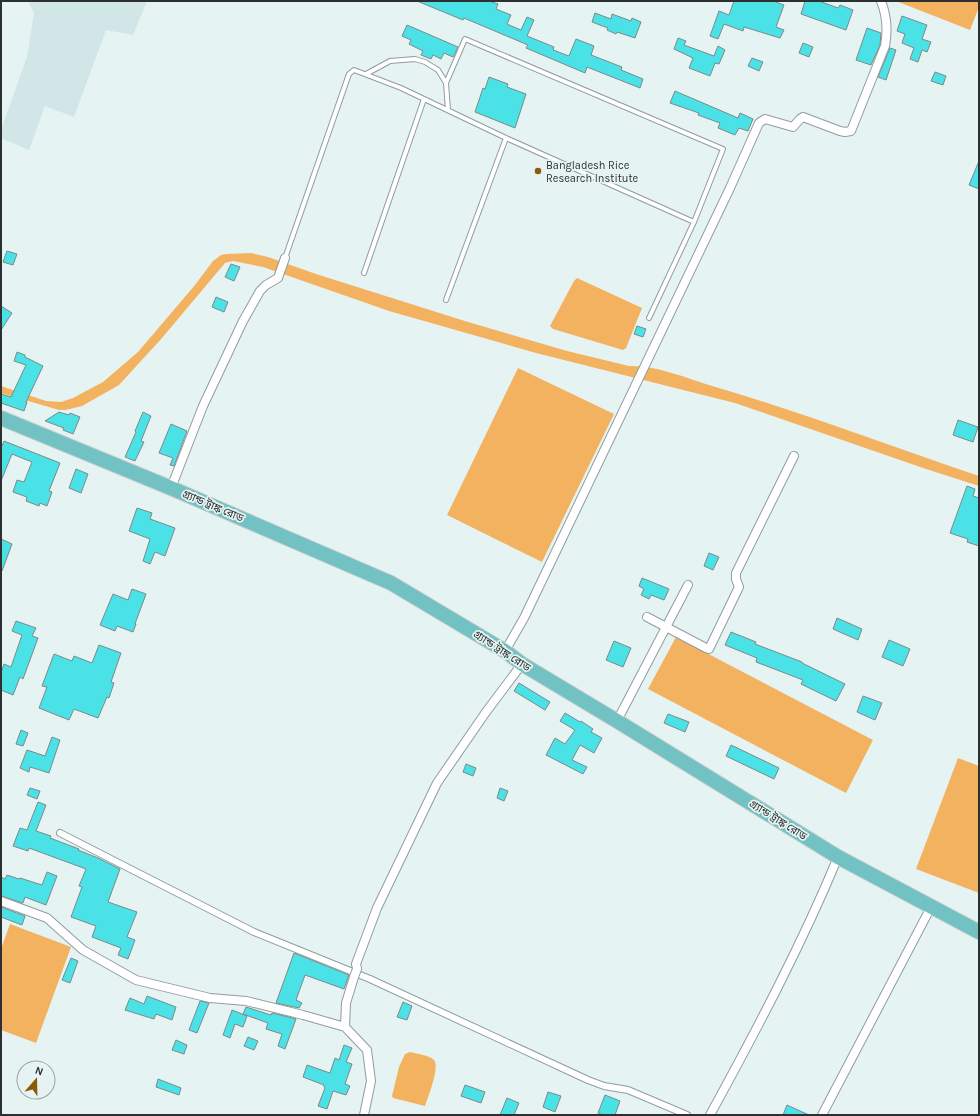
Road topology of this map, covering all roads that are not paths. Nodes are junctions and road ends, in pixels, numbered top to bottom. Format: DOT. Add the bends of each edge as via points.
graph roads {
  1 [pos="880,1"];
  2 [pos="366,74"];
  3 [pos="446,84"];
  4 [pos="424,99"];
  5 [pos="448,110"];
  6 [pos="506,138"];
  7 [pos="694,222"];
  8 [pos="285,258"];
  9 [pos="364,273"];
  10 [pos="446,300"];
  11 [pos="649,318"];
  12 [pos="1,418"];
  13 [pos="794,456"];
  14 [pos="171,488"];
  15 [pos="688,585"];
  16 [pos="647,617"];
  17 [pos="666,628"];
  18 [pos="505,652"];
  19 [pos="522,664"];
  20 [pos="617,721"];
  21 [pos="60,833"];
  22 [pos="838,857"];
  23 [pos="1,900"];
  24 [pos="931,907"];
  25 [pos="979,932"];
  26 [pos="345,1027"];
  27 [pos="364,1115"];
  28 [pos="687,1115"];
  29 [pos="710,1115"];
  30 [pos="822,1115"];
  1 -- 18 [label="street" via="887,23 885,46 853,129 848,132 840,131 803,117 793,127 765,119 759,123 524,618"];
  2 -- 3 [label="lane" via="390,61 415,59 432,65"];
  2 -- 4 [label="lane"];
  2 -- 8 [label="lane" via="354,70 349,74"];
  3 -- 5 [label="lane"];
  3 -- 7 [label="lane" via="465,39 723,149"];
  4 -- 5 [label="lane"];
  4 -- 9 [label="lane"];
  5 -- 6 [label="lane"];
  6 -- 7 [label="lane"];
  6 -- 10 [label="lane"];
  7 -- 11 [label="lane"];
  8 -- 14 [label="street" via="278,278 260,291 243,321 203,406"];
  12 -- 14 [label="highway, গ্র্যান্ড ট্রাঙ্ক রোড"];
  13 -- 17 [label="street" via="736,573 738,588 709,649"];
  14 -- 18 [label="highway, গ্র্যান্ড ট্রাঙ্ক রোড" via="391,583"];
  15 -- 17 [label="street"];
  16 -- 17 [label="street"];
  17 -- 20 [label="street"];
  18 -- 19 [label="highway, গ্র্যান্ড ট্রাঙ্ক রোড"];
  19 -- 20 [label="highway, গ্র্যান্ড ট্রাঙ্ক রোড"];
  19 -- 26 [label="street" via="437,783 376,908 356,964 346,1003"];
  20 -- 22 [label="highway, গ্র্যান্ড ট্রাঙ্ক রোড"];
  21 -- 28 [label="street" via="254,932 370,979 588,1080 628,1090"];
  22 -- 24 [label="highway, গ্র্যান্ড ট্রাঙ্ক রোড"];
  22 -- 29 [label="street" via="752,1038"];
  23 -- 26 [label="street" via="47,918 83,950 136,980 210,998 246,1001"];
  24 -- 25 [label="highway, গ্র্যান্ড ট্রাঙ্ক রোড"];
  24 -- 30 [label="street"];
  26 -- 27 [label="street" via="367,1050 371,1081"];
}
